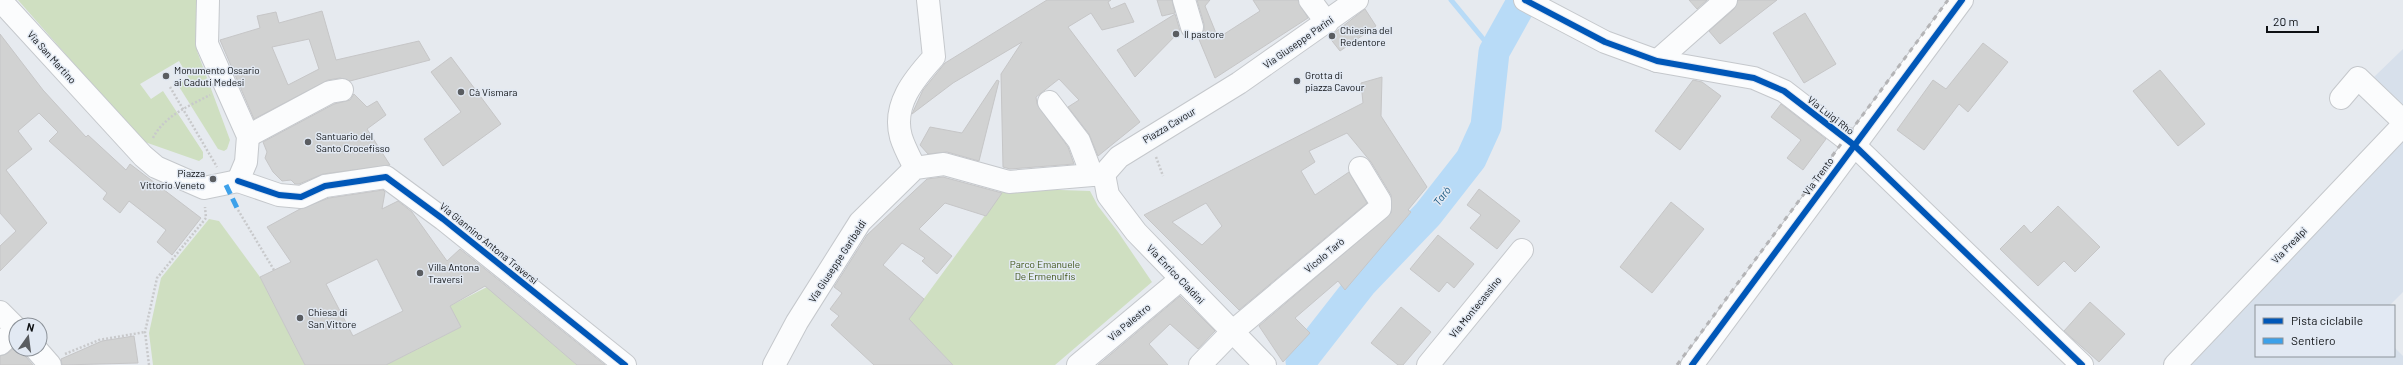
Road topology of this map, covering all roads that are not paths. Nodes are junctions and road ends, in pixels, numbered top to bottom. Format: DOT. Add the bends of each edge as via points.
graph roads {
  1 [pos="0,0"];
  2 [pos="208,0"];
  3 [pos="928,0"];
  4 [pos="1184,0"];
  5 [pos="1310,0"];
  6 [pos="1357,0"];
  7 [pos="1726,0"];
  8 [pos="1962,0"];
  9 [pos="1528,1"];
  10 [pos="1326,23"];
  11 [pos="1192,28"];
  12 [pos="1684,38"];
  13 [pos="1657,61"];
  14 [pos="1708,70"];
  15 [pos="1239,84"];
  16 [pos="342,90"];
  17 [pos="2341,98"];
  18 [pos="1049,102"];
  19 [pos="2403,121"];
  20 [pos="2403,125"];
  21 [pos="248,136"];
  22 [pos="1854,145"];
  23 [pos="915,168"];
  24 [pos="1360,168"];
  25 [pos="1098,174"];
  26 [pos="232,183"];
  27 [pos="1522,250"];
  28 [pos="1181,279"];
  29 [pos="0,312"];
  30 [pos="8,320"];
  31 [pos="1232,332"];
  32 [pos="8,336"];
  33 [pos="0,344"];
  34 [pos="625,365"];
  35 [pos="774,365"];
  36 [pos="1078,365"];
  37 [pos="1200,365"];
  38 [pos="1265,365"];
  39 [pos="1428,365"];
  40 [pos="1692,365"];
  41 [pos="2082,365"];
  42 [pos="2175,365"];
  1 -- 26 [label="street, Via San Martino" via="156,167 204,188"];
  2 -- 21 [label="street" via="211,51"];
  3 -- 23 [label="street" via="934,57 912,80 900,110 901,136"];
  4 -- 11 [label="street"];
  5 -- 10 [label="street"];
  6 -- 10 [label="street, Via Giuseppe Parini"];
  7 -- 12 [label="street"];
  8 -- 22 [label="street, Via Trento"];
  9 -- 13 [label="street, Via Luigi Rho" via="1605,42"];
  10 -- 15 [label="street, Via Giuseppe Parini"];
  12 -- 13 [label="street"];
  12 -- 14 [label="street"];
  13 -- 14 [label="street, Via Luigi Rho"];
  14 -- 22 [label="street, Via Luigi Rho" via="1754,78 1784,91"];
  15 -- 25 [label="street, Piazza Cavour" via="1148,138"];
  16 -- 21 [label="street" via="330,92"];
  17 -- 19 [label="street" via="2358,78"];
  18 -- 25 [label="street, Via Enrico Cialdini" via="1079,141"];
  20 -- 42 [label="street, Via Prealpi"];
  21 -- 26 [label="street" via="246,162"];
  22 -- 40 [label="street, Via Trento"];
  22 -- 41 [label="street, Via Luigi Rho"];
  23 -- 25 [label="street" via="944,164 1009,182"];
  23 -- 35 [label="street, Via Giuseppe Garibaldi" via="860,222 797,322"];
  24 -- 31 [label="street, Vicolo Tarò" via="1380,201 1380,208"];
  25 -- 28 [label="street, Via Enrico Cialdini" via="1108,195 1136,232"];
  26 -- 34 [label="street, Via Giannino Antona Traversi" via="279,195 301,197 325,186 386,177 443,218"];
  27 -- 39 [label="street, Via Montecassino"];
  28 -- 31 [label="street, Via Enrico Cialdini"];
  28 -- 36 [label="street, Via Palestro"];
  29 -- 30 [label="street"];
  31 -- 37 [label="street"];
  31 -- 38 [label="street, Via Enrico Cialdini"];
  32 -- 33 [label="street"];
}
